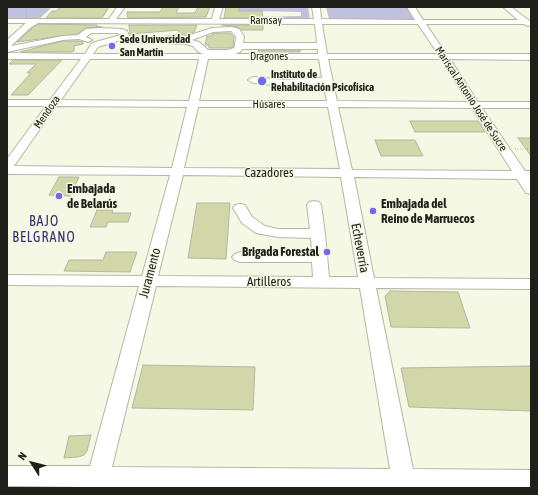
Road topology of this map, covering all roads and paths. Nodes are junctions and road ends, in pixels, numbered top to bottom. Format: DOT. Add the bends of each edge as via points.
graph roads {
  1 [pos="11,7"];
  2 [pos="122,7"];
  3 [pos="219,7"];
  4 [pos="316,7"];
  5 [pos="411,7"];
  6 [pos="507,7"];
  7 [pos="7,8"];
  8 [pos="7,21"];
  9 [pos="37,21"];
  10 [pos="101,21"];
  11 [pos="111,21"];
  12 [pos="215,21"];
  13 [pos="318,21"];
  14 [pos="421,22"];
  15 [pos="528,25"];
  16 [pos="93,30"];
  17 [pos="80,37"];
  18 [pos="122,38"];
  19 [pos="158,40"];
  20 [pos="187,40"];
  21 [pos="7,45"];
  22 [pos="95,45"];
  23 [pos="239,46"];
  24 [pos="322,46"];
  25 [pos="7,49"];
  26 [pos="7,56"];
  27 [pos="86,57"];
  28 [pos="204,57"];
  29 [pos="324,57"];
  30 [pos="444,57"];
  31 [pos="531,57"];
  32 [pos="253,80"];
  33 [pos="327,80"];
  34 [pos="7,103"];
  35 [pos="53,103"];
  36 [pos="193,104"];
  37 [pos="331,105"];
  38 [pos="475,105"];
  39 [pos="531,105"];
  40 [pos="531,148"];
  41 [pos="504,149"];
  42 [pos="7,169"];
  43 [pos="177,173"];
  44 [pos="347,174"];
  45 [pos="526,175"];
  46 [pos="531,190"];
  47 [pos="314,205"];
  48 [pos="240,208"];
  49 [pos="318,234"];
  50 [pos="240,257"];
  51 [pos="320,257"];
  52 [pos="7,280"];
  53 [pos="148,281"];
  54 [pos="321,282"];
  55 [pos="366,283"];
  56 [pos="531,284"];
  57 [pos="7,476"];
  58 [pos="531,480"];
  59 [pos="96,483"];
  60 [pos="404,484"];
  1 -- 7 [label="path"];
  2 -- 11 [label="street"];
  3 -- 12 [label="street"];
  4 -- 13 [label="street, Echeverría"];
  5 -- 14 [label="street, Mariscal Antonio José de Sucre"];
  6 -- 15 [label="street"];
  8 -- 9 [label="street, Ramsay"];
  9 -- 10 [label="street, Ramsay"];
  9 -- 21 [label="street" via="27,26"];
  10 -- 11 [label="street, Ramsay"];
  10 -- 16 [label="street" via="93,24"];
  11 -- 12 [label="street, Ramsay"];
  12 -- 13 [label="street, Ramsay"];
  13 -- 14 [label="street, Ramsay"];
  13 -- 24 [label="street, Echeverría"];
  14 -- 15 [label="street, Ramsay"];
  14 -- 30 [label="street, Mariscal Antonio José de Sucre"];
  16 -- 17 [label="street"];
  16 -- 18 [label="street" via="119,31 124,33 125,36"];
  17 -- 22 [label="street"];
  17 -- 25 [label="street"];
  18 -- 19 [label="street"];
  18 -- 22 [label="street"];
  19 -- 20 [label="street"];
  19 -- 20 [label="street" via="170,34"];
  20 -- 23 [label="street" via="206,52 232,52"];
  20 -- 23 [label="street" via="209,30 232,30 240,36"];
  22 -- 27 [label="street, Mendoza"];
  23 -- 24 [label="street"];
  24 -- 29 [label="street, Echeverría"];
  26 -- 27 [label="street, Dragones"];
  27 -- 28 [label="street, Dragones"];
  27 -- 35 [label="street, Mendoza"];
  28 -- 29 [label="street, Dragones"];
  28 -- 36 [label="street, Juramento"];
  29 -- 30 [label="street, Dragones"];
  29 -- 33 [label="street, Echeverría"];
  30 -- 31 [label="street, Dragones"];
  30 -- 38 [label="street, Mariscal Antonio José de Sucre"];
  32 -- 33 [label="street" via="284,83"];
  33 -- 37 [label="street, Echeverría"];
  34 -- 35 [label="street, Húsares"];
  35 -- 36 [label="street, Húsares"];
  35 -- 42 [label="street, Mendoza"];
  36 -- 37 [label="street, Húsares"];
  36 -- 43 [label="street, Juramento"];
  37 -- 38 [label="street, Húsares"];
  37 -- 44 [label="street, Echeverría"];
  38 -- 39 [label="street, Húsares"];
  38 -- 41 [label="street, Mariscal Antonio José de Sucre"];
  40 -- 41 [label="path"];
  41 -- 45 [label="street, Mariscal Antonio José de Sucre"];
  42 -- 43 [label="street, Cazadores"];
  43 -- 44 [label="street, Cazadores"];
  43 -- 53 [label="street, Juramento"];
  44 -- 45 [label="street, Cazadores"];
  44 -- 55 [label="street, Echeverría"];
  45 -- 46 [label="street, Mariscal Antonio José de Sucre"];
  47 -- 49 [label="street"];
  48 -- 49 [label="street" via="247,220 261,230"];
  49 -- 51 [label="street"];
  50 -- 51 [label="street"];
  51 -- 54 [label="street"];
  52 -- 53 [label="street, Artilleros"];
  53 -- 54 [label="street, Artilleros"];
  53 -- 59 [label="street, Juramento"];
  54 -- 55 [label="street, Artilleros"];
  55 -- 56 [label="street, Artilleros"];
  55 -- 60 [label="street, Echeverría"];
  57 -- 59 [label="street"];
  58 -- 60 [label="street"];
  59 -- 60 [label="street"];
}
